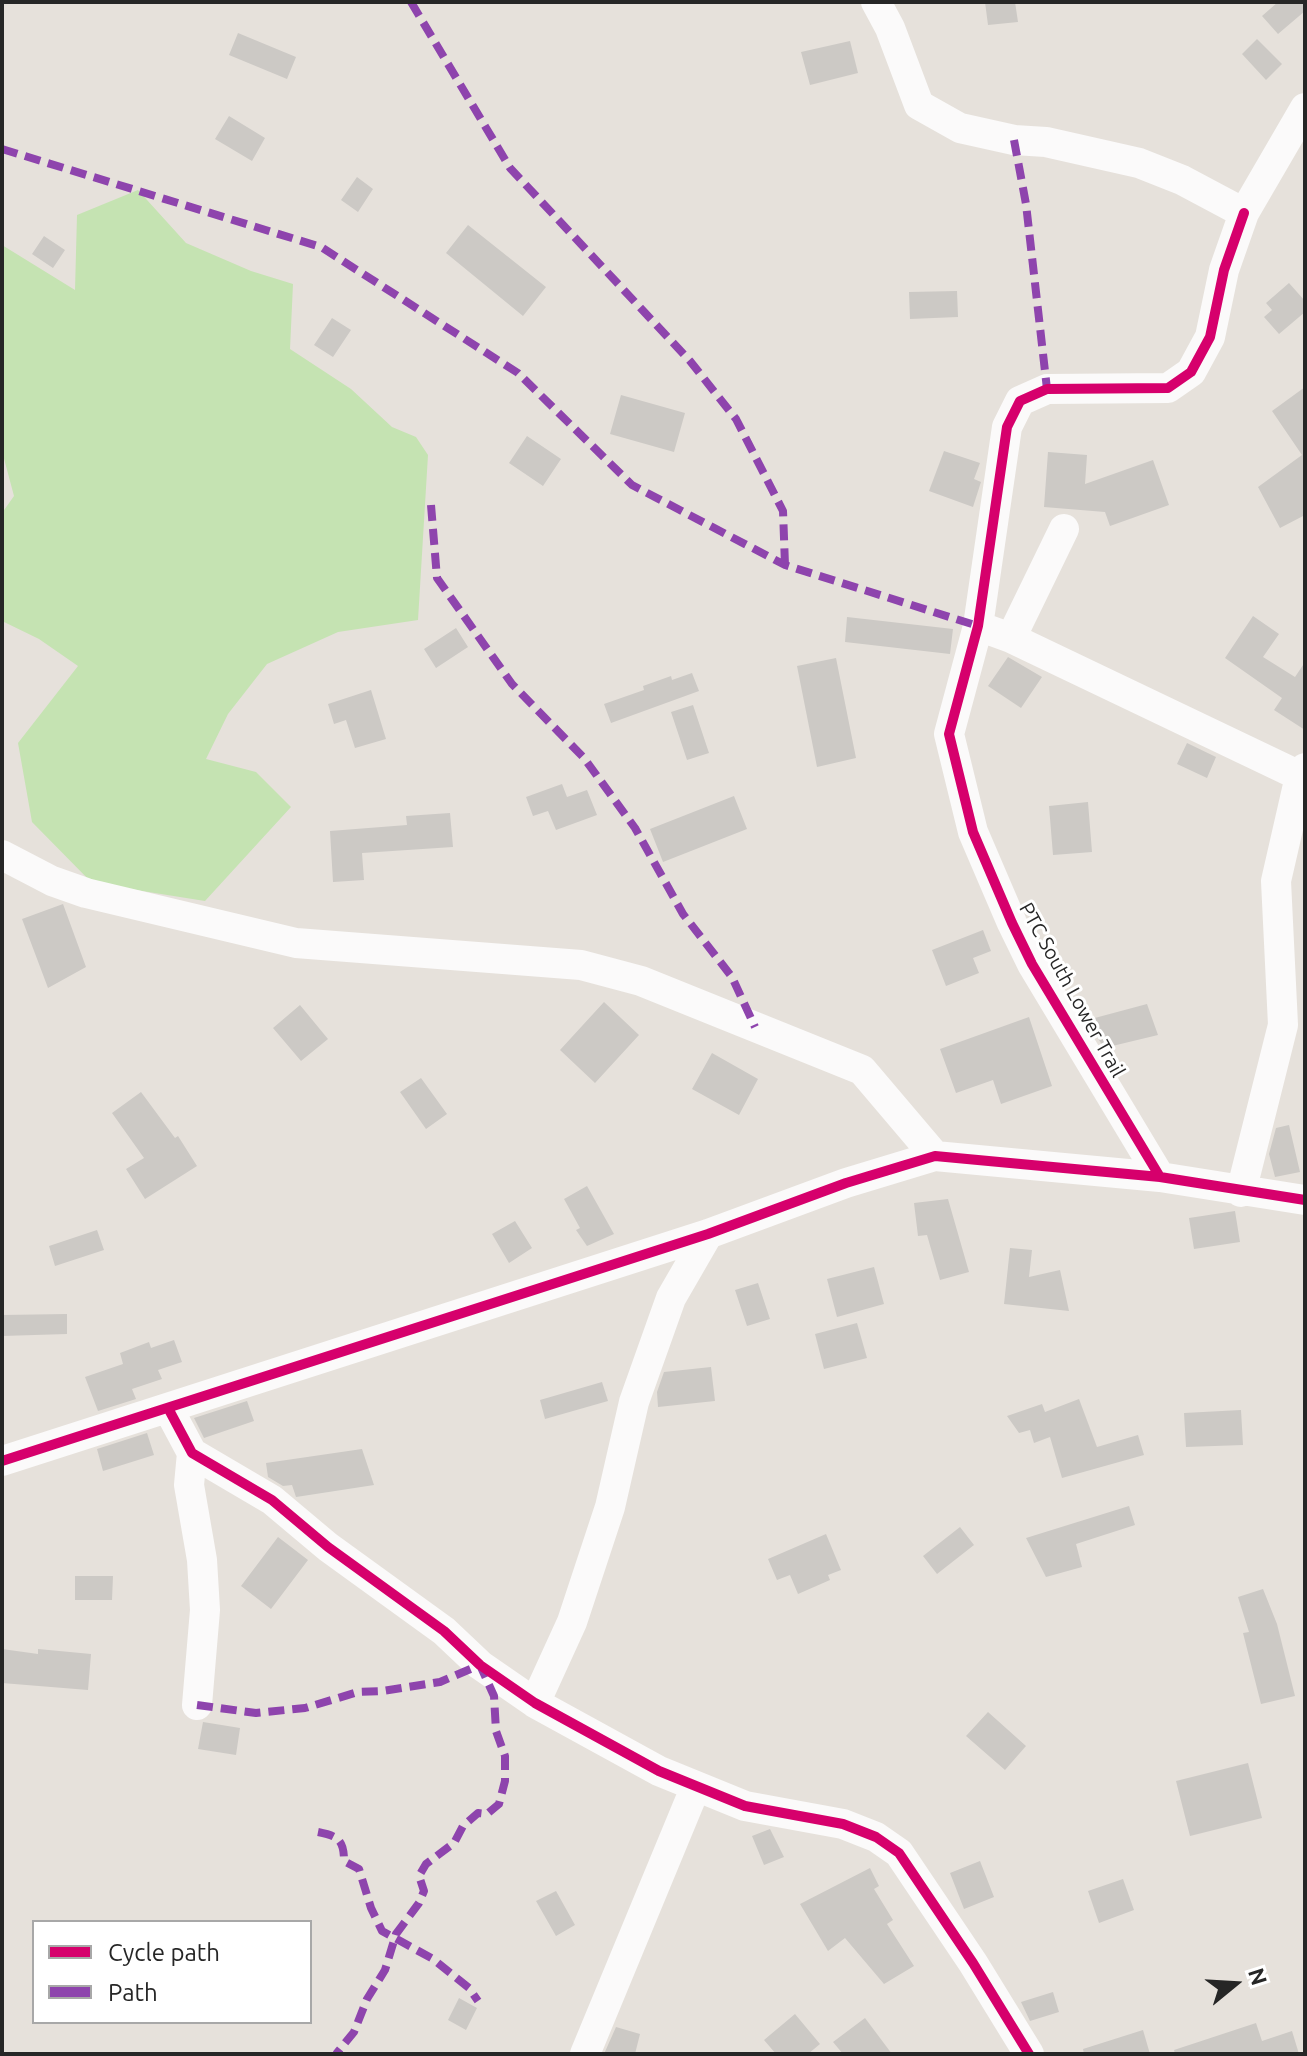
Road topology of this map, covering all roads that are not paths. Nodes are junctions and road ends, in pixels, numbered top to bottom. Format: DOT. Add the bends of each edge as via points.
graph roads {
  1 [pos="876,2"];
  2 [pos="1305,108"];
  3 [pos="1244,213"];
  4 [pos="1064,529"];
  5 [pos="978,626"];
  6 [pos="1011,638"];
  7 [pos="1302,772"];
  8 [pos="2,855"];
  9 [pos="935,1156"];
  10 [pos="1160,1177"];
  11 [pos="1241,1192"];
  12 [pos="1305,1200"];
  13 [pos="708,1234"];
  14 [pos="168,1408"];
  15 [pos="192,1453"];
  16 [pos="2,1461"];
  17 [pos="535,1703"];
  18 [pos="197,1705"];
  19 [pos="696,1786"];
  20 [pos="585,2054"];
  21 [pos="1029,2054"];
  1 -- 3 [label="street" via="919,105 960,128 1139,163"];
  2 -- 3 [label="street, PTC South Lower Trail"];
  3 -- 5 [label="street, PTC South Lower Trail" via="1224,270 1210,337 1191,372 1168,388 1047,389 1020,401 1007,427"];
  4 -- 6 [label="street"];
  5 -- 6 [label="street"];
  5 -- 10 [label="street, PTC South Lower Trail" via="949,734 973,832 1032,964"];
  6 -- 7 [label="street"];
  7 -- 11 [label="street" via="1276,881 1283,1025"];
  8 -- 9 [label="street" via="86,893 296,943 581,965 641,981 862,1070"];
  9 -- 10 [label="street"];
  9 -- 13 [label="street"];
  10 -- 11 [label="street"];
  11 -- 12 [label="street"];
  13 -- 14 [label="street"];
  13 -- 17 [label="street" via="671,1298 634,1402 610,1507 572,1622"];
  14 -- 15 [label="street"];
  14 -- 16 [label="street"];
  15 -- 17 [label="street" via="272,1500"];
  15 -- 18 [label="street" via="189,1485 205,1610"];
  17 -- 19 [label="street"];
  19 -- 20 [label="street"];
  19 -- 21 [label="street" via="745,1806 843,1824 899,1853"];
}
